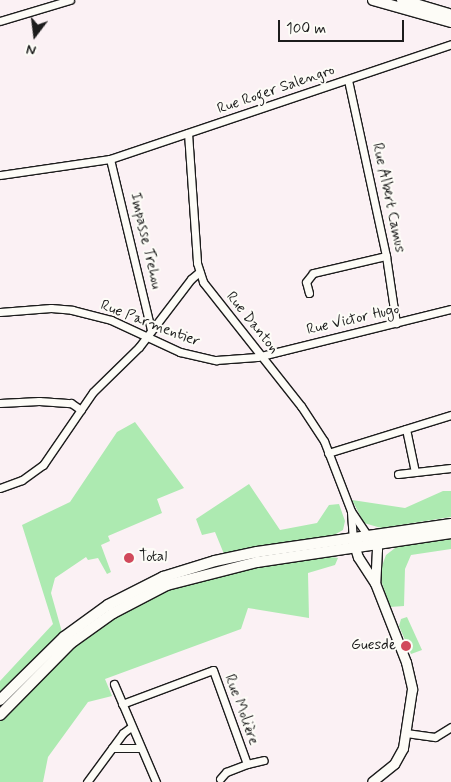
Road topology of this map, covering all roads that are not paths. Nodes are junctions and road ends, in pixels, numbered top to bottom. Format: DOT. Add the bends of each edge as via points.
graph roads {
  1 [pos="70,0"];
  2 [pos="373,0"];
  3 [pos="402,0"];
  4 [pos="423,6"];
  5 [pos="451,14"];
  6 [pos="0,21"];
  7 [pos="451,22"];
  8 [pos="451,44"];
  9 [pos="348,80"];
  10 [pos="188,134"];
  11 [pos="110,159"];
  12 [pos="0,175"];
  13 [pos="386,256"];
  14 [pos="199,272"];
  15 [pos="309,293"];
  16 [pos="451,310"];
  17 [pos="0,312"];
  18 [pos="396,323"];
  19 [pos="150,333"];
  20 [pos="260,356"];
  21 [pos="0,403"];
  22 [pos="81,410"];
  23 [pos="451,415"];
  24 [pos="406,429"];
  25 [pos="328,453"];
  26 [pos="451,468"];
  27 [pos="415,472"];
  28 [pos="398,474"];
  29 [pos="0,488"];
  30 [pos="351,511"];
  31 [pos="451,524"];
  32 [pos="451,533"];
  33 [pos="368,536"];
  34 [pos="353,542"];
  35 [pos="376,543"];
  36 [pos="375,583"];
  37 [pos="114,684"];
  38 [pos="0,700"];
  39 [pos="122,704"];
  40 [pos="0,715"];
  41 [pos="131,727"];
  42 [pos="451,727"];
  43 [pos="406,733"];
  44 [pos="112,748"];
  45 [pos="140,748"];
  46 [pos="264,760"];
  47 [pos="246,764"];
  48 [pos="220,779"];
  49 [pos="88,782"];
  50 [pos="156,782"];
  51 [pos="372,782"];
  1 -- 6 [label="street"];
  2 -- 4 [label="main road" via="410,13"];
  3 -- 4 [label="main road"];
  4 -- 5 [label="main road"];
  4 -- 7 [label="main road"];
  8 -- 9 [label="street, Rue Roger Salengro"];
  9 -- 10 [label="street, Rue Roger Salengro"];
  9 -- 13 [label="street, Rue Albert Camus"];
  10 -- 11 [label="street, Rue Roger Salengro"];
  10 -- 14 [label="street, Rue Danton"];
  11 -- 12 [label="street, Rue Roger Salengro"];
  11 -- 19 [label="street, Impasse Trehou"];
  13 -- 15 [label="street" via="313,273 306,282"];
  13 -- 18 [label="street, Rue Albert Camus"];
  14 -- 19 [label="street" via="190,279"];
  14 -- 20 [label="street, Rue Danton" via="209,291"];
  16 -- 18 [label="street, Rue Victor Hugo"];
  17 -- 19 [label="street, Rue Parmentier" via="52,308 72,310"];
  18 -- 20 [label="street, Rue Victor Hugo"];
  19 -- 20 [label="street, Rue Parmentier" via="180,352 205,359"];
  19 -- 22 [label="street" via="109,375"];
  20 -- 25 [label="street, Rue Danton" via="301,406"];
  21 -- 22 [label="street" via="71,403"];
  22 -- 29 [label="street" via="43,465 22,480"];
  23 -- 24 [label="street"];
  24 -- 25 [label="street"];
  24 -- 27 [label="street"];
  25 -- 30 [label="street, Rue Danton"];
  26 -- 27 [label="street"];
  27 -- 28 [label="street"];
  30 -- 33 [label="street, Rue Danton"];
  30 -- 34 [label="street, Rue Danton"];
  31 -- 33 [label="main road"];
  32 -- 35 [label="main road"];
  33 -- 34 [label="main road"];
  33 -- 35 [label="street"];
  34 -- 35 [label="main road"];
  34 -- 36 [label="street"];
  34 -- 38 [label="main road" via="215,560 142,586 108,605 64,637"];
  34 -- 40 [label="main road" via="213,571 146,594 71,643"];
  35 -- 36 [label="street"];
  36 -- 43 [label="street" via="410,677 412,699"];
  37 -- 39 [label="street"];
  39 -- 41 [label="street"];
  39 -- 47 [label="street, Rue Molière" via="213,670"];
  41 -- 44 [label="street"];
  41 -- 45 [label="street"];
  42 -- 43 [label="street" via="435,737"];
  43 -- 51 [label="street" via="399,757"];
  44 -- 45 [label="street"];
  44 -- 49 [label="street"];
  45 -- 50 [label="street"];
  46 -- 47 [label="street, Rue Molière"];
  47 -- 48 [label="street, Rue Molière" via="226,772"];
}
